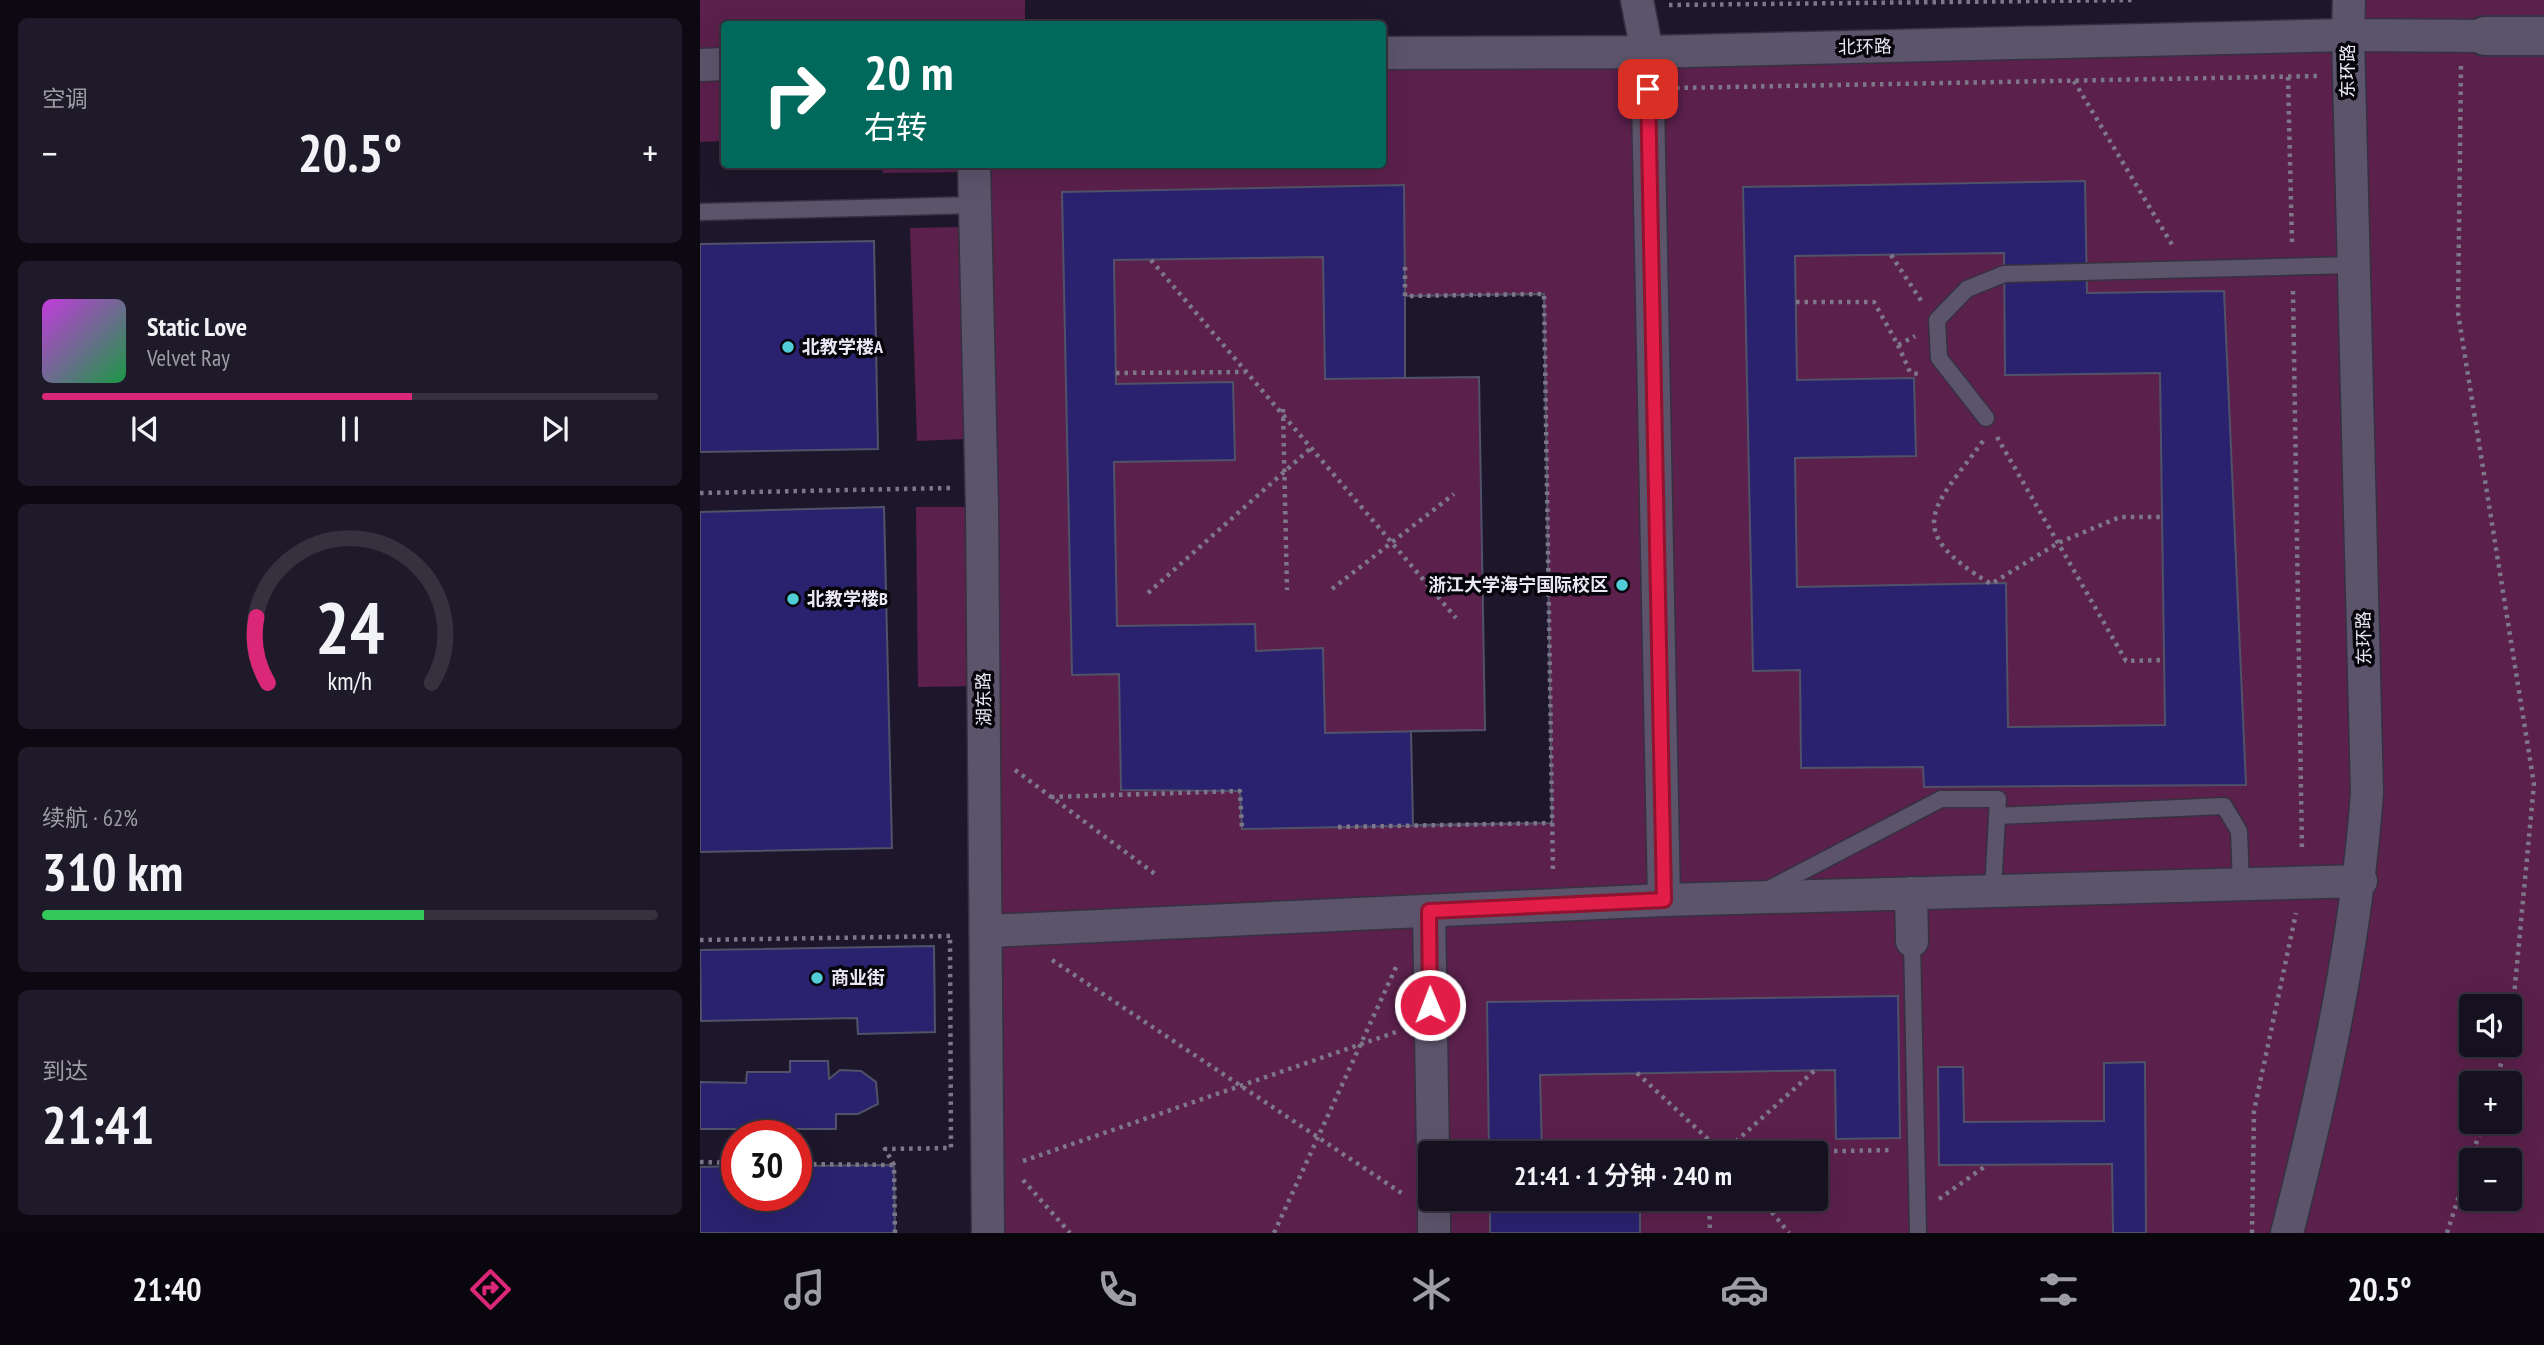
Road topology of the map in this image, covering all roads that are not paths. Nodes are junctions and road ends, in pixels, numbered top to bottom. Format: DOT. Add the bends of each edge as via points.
graph roads {
  1 [pos="2348,0"];
  2 [pos="1637,3"];
  3 [pos="2348,35"];
  4 [pos="2481,36"];
  5 [pos="2544,36"];
  6 [pos="1647,52"];
  7 [pos="1386,53"];
  8 [pos="721,64"];
  9 [pos="700,65"];
  10 [pos="974,168"];
  11 [pos="975,205"];
  12 [pos="700,212"];
  13 [pos="2353,265"];
  14 [pos="1989,423"];
  15 [pos="1997,816"];
  16 [pos="2361,881"];
  17 [pos="2241,884"];
  18 [pos="1993,891"];
  19 [pos="1910,893"];
  20 [pos="1754,897"];
  21 [pos="1664,900"];
  22 [pos="1429,911"];
  23 [pos="988,931"];
  24 [pos="1912,941"];
  25 [pos="1433,1141"];
  26 [pos="988,1233"];
  27 [pos="1918,1233"];
  28 [pos="2287,1233"];
  1 -- 3 [label="street, 东环路"];
  2 -- 6 [label="street"];
  3 -- 4 [label="street, 北环路"];
  3 -- 6 [label="street, 北环路"];
  3 -- 13 [label="street, 东环路"];
  4 -- 5 [label="street"];
  6 -- 7 [label="street, 北环路"];
  6 -- 21 [label="street"];
  8 -- 9 [label="street"];
  10 -- 11 [label="street, 湖东路"];
  11 -- 12 [label="lane"];
  11 -- 23 [label="street, 湖东路"];
  13 -- 14 [label="lane" via="2004,274 1968,289 1937,320 1939,358"];
  13 -- 16 [label="street, 东环路" via="2367,793"];
  15 -- 17 [label="lane" via="2224,806 2239,831"];
  15 -- 18 [label="lane"];
  15 -- 20 [label="lane" via="1998,799 1941,799"];
  16 -- 17 [label="street"];
  16 -- 28 [label="street, 东环路" via="2336,1024"];
  17 -- 18 [label="street"];
  18 -- 19 [label="street"];
  19 -- 20 [label="street"];
  19 -- 24 [label="street"];
  20 -- 21 [label="street"];
  21 -- 22 [label="street"];
  22 -- 23 [label="street"];
  22 -- 25 [label="street"];
  23 -- 26 [label="street, 湖东路"];
  24 -- 27 [label="lane"];
}
